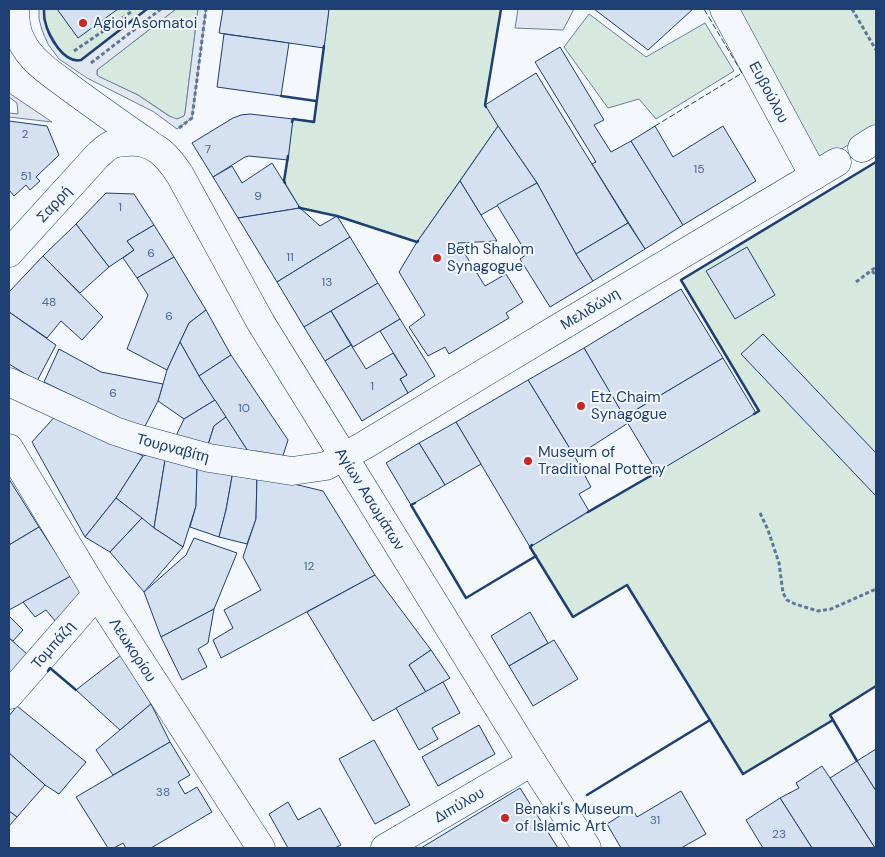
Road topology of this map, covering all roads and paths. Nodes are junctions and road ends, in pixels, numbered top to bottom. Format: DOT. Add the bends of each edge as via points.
graph roads {
  1 [pos="15,9"];
  2 [pos="129,9"];
  3 [pos="161,9"];
  4 [pos="206,9"];
  5 [pos="724,9"];
  6 [pos="852,9"];
  7 [pos="13,41"];
  8 [pos="876,50"];
  9 [pos="67,57"];
  10 [pos="86,67"];
  11 [pos="177,129"];
  12 [pos="152,146"];
  13 [pos="98,155"];
  14 [pos="837,162"];
  15 [pos="814,176"];
  16 [pos="9,253"];
  17 [pos="876,267"];
  18 [pos="872,271"];
  19 [pos="876,275"];
  20 [pos="856,282"];
  21 [pos="9,382"];
  22 [pos="9,448"];
  23 [pos="344,457"];
  24 [pos="760,513"];
  25 [pos="876,588"];
  26 [pos="97,594"];
  27 [pos="9,695"];
  28 [pos="532,762"];
  29 [pos="261,848"];
  30 [pos="385,848"];
  31 [pos="587,848"];
  1 -- 7 [label="street" via="18,32"];
  2 -- 9 [label="path" via="131,12"];
  3 -- 10 [label="path"];
  4 -- 11 [label="path" via="192,118"];
  5 -- 15 [label="street, Ευβούλου"];
  6 -- 8 [label="path"];
  7 -- 12 [label="street, Αγίων Ασωμάτων" via="49,72"];
  7 -- 13 [label="street" via="12,50 20,60 75,103 94,123"];
  12 -- 13 [label="street, Σαρρή" via="120,142 110,145"];
  12 -- 23 [label="street, Αγίων Ασωμάτων" via="169,160 180,175 261,324"];
  13 -- 16 [label="street, Σαρρή"];
  14 -- 15 [label="street, Μελιδώνη"];
  15 -- 23 [label="street, Μελιδώνη"];
  17 -- 18 [label="path"];
  18 -- 19 [label="path"];
  18 -- 20 [label="path"];
  21 -- 23 [label="street, Τουρναβίτη" via="115,431 208,458 292,471 326,466"];
  22 -- 26 [label="street, Λεωκορίου"];
  23 -- 28 [label="street, Αγίων Ασωμάτων"];
  24 -- 25 [label="path" via="779,563 787,600 818,611 830,609"];
  26 -- 27 [label="street, Τομπάζη"];
  26 -- 29 [label="street, Λεωκορίου"];
  28 -- 30 [label="street, Διπύλου"];
  28 -- 31 [label="street, Αγίων Ασωμάτων"];
}
